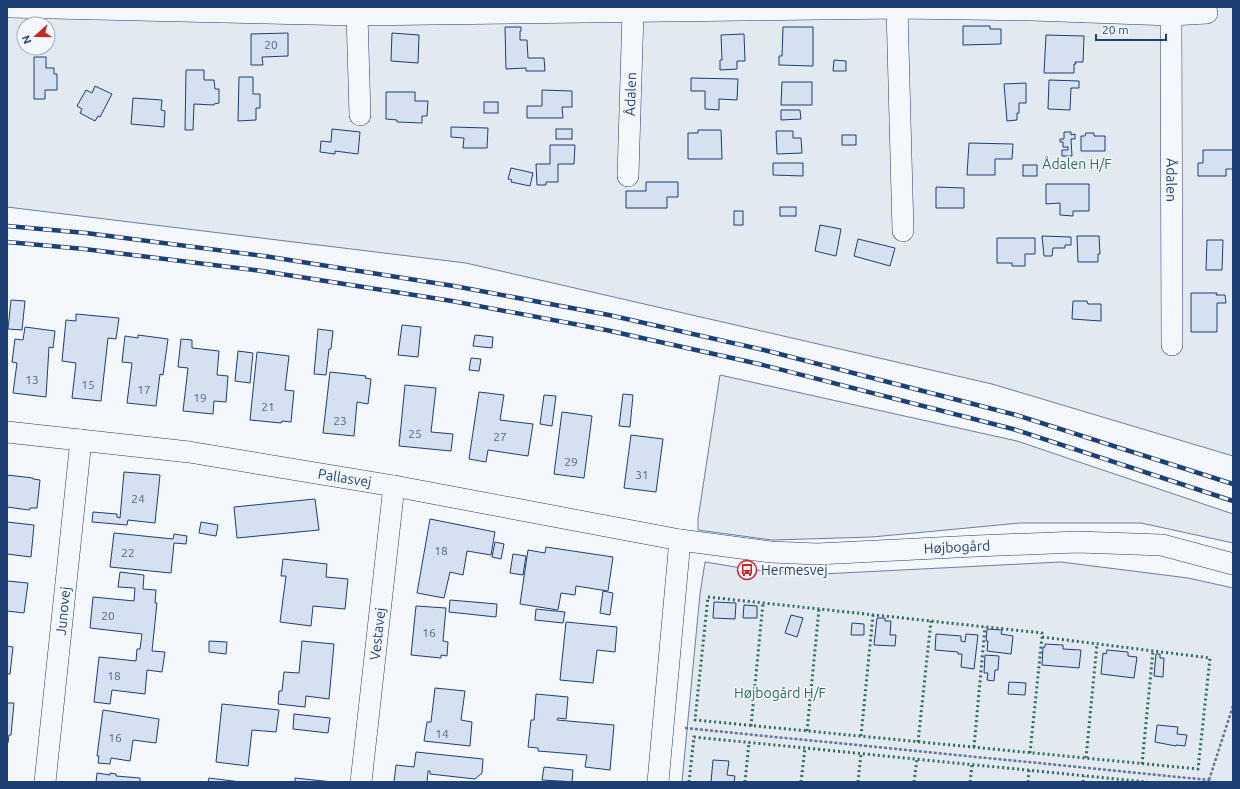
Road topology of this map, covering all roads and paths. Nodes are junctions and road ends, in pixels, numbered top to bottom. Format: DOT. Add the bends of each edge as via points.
graph roads {
  1 [pos="10,7"];
  2 [pos="897,8"];
  3 [pos="633,12"];
  4 [pos="1207,13"];
  5 [pos="357,15"];
  6 [pos="1170,15"];
  7 [pos="360,115"];
  8 [pos="628,176"];
  9 [pos="903,231"];
  10 [pos="1172,345"];
  11 [pos="7,432"];
  12 [pos="81,440"];
  13 [pos="394,486"];
  14 [pos="680,540"];
  15 [pos="1233,564"];
  16 [pos="1233,706"];
  17 [pos="664,726"];
  18 [pos="1209,781"];
  19 [pos="45,782"];
  20 [pos="361,782"];
  21 [pos="658,782"];
  1 -- 5 [label="street"];
  2 -- 3 [label="street"];
  2 -- 6 [label="street"];
  2 -- 9 [label="street"];
  3 -- 5 [label="street"];
  3 -- 8 [label="street, Ådalen"];
  4 -- 6 [label="street"];
  5 -- 7 [label="street"];
  6 -- 10 [label="street, Ådalen"];
  11 -- 12 [label="street, Pallasvej"];
  12 -- 13 [label="street, Pallasvej" via="189,452"];
  12 -- 19 [label="street, Junovej"];
  13 -- 14 [label="street, Pallasvej"];
  13 -- 20 [label="street, Vestavej"];
  14 -- 15 [label="street, Højbogård" via="771,552 817,554 1078,542 1162,545"];
  14 -- 17 [label="street"];
  16 -- 18 [label="path"];
  17 -- 18 [label="path"];
  17 -- 21 [label="street"];
}
